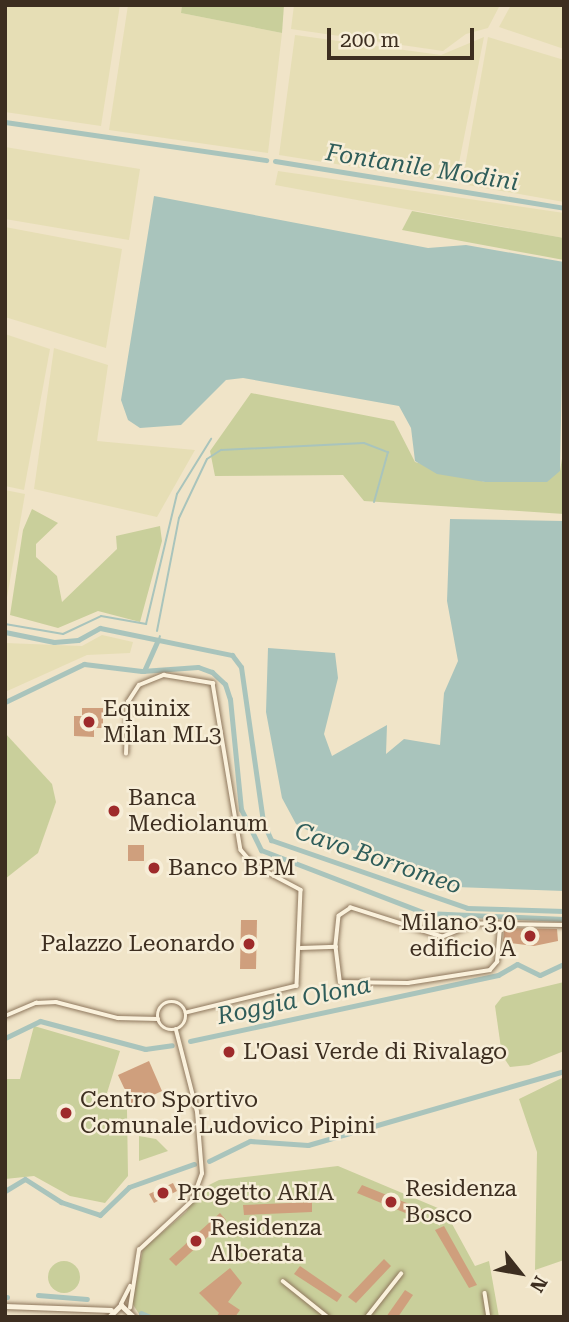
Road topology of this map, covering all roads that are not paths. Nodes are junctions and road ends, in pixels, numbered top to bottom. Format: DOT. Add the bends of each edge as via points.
graph roads {
  1 [pos="126,754"];
  2 [pos="500,924"];
  3 [pos="564,925"];
  4 [pos="336,947"];
  5 [pos="301,948"];
  6 [pos="186,1013"];
  7 [pos="5,1016"];
  8 [pos="158,1019"];
  9 [pos="176,1030"];
  10 [pos="401,1274"];
  11 [pos="283,1281"];
  12 [pos="131,1284"];
  13 [pos="485,1293"];
  14 [pos="121,1305"];
  15 [pos="5,1306"];
  16 [pos="130,1308"];
  17 [pos="90,1310"];
  18 [pos="111,1310"];
  19 [pos="134,1316"];
  20 [pos="108,1317"];
  21 [pos="328,1317"];
  22 [pos="367,1317"];
  23 [pos="489,1317"];
  1 -- 5 [label="street" via="128,702 139,685 164,676 213,683 239,844 254,865 299,887"];
  2 -- 3 [label="street"];
  2 -- 4 [label="street" via="475,924 442,937 351,908 339,916"];
  2 -- 4 [label="street" via="497,962 490,970 408,983 341,982"];
  4 -- 5 [label="street"];
  5 -- 6 [label="street" via="300,981 294,989"];
  6 -- 8 [label="street" via="180,1004 167,1003"];
  6 -- 9 [label="street"];
  7 -- 8 [label="street" via="36,1003 56,1002 118,1018"];
  8 -- 9 [label="street" via="163,1028"];
  9 -- 12 [label="street" via="197,1112 202,1174 192,1201 139,1250"];
  10 -- 22 [label="street"];
  11 -- 21 [label="street"];
  12 -- 14 [label="street"];
  12 -- 16 [label="street"];
  13 -- 23 [label="street"];
  14 -- 16 [label="street"];
  14 -- 18 [label="street"];
  15 -- 17 [label="street"];
  16 -- 19 [label="street"];
  17 -- 18 [label="street"];
  17 -- 20 [label="street"];
  18 -- 20 [label="street"];
}
